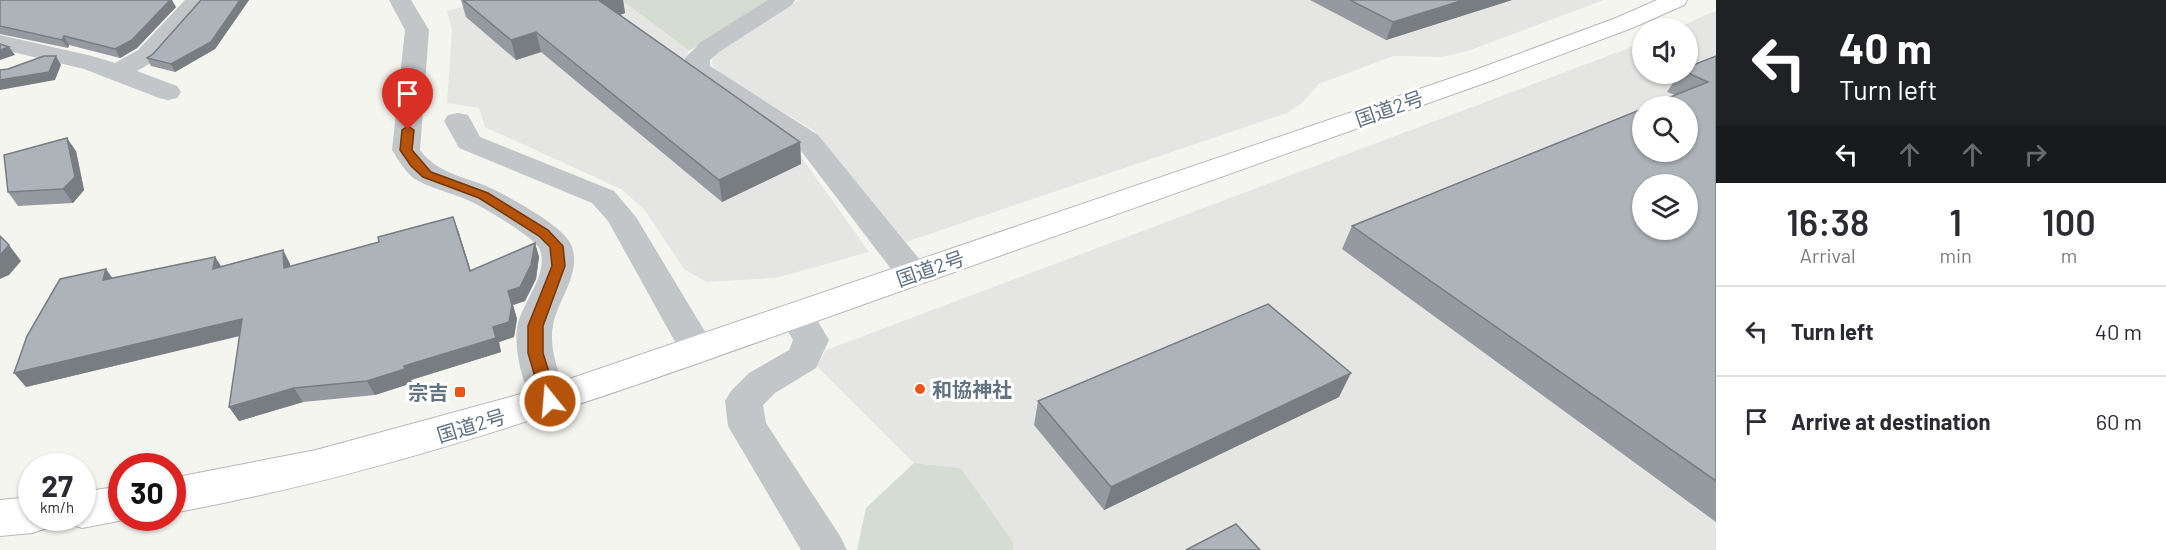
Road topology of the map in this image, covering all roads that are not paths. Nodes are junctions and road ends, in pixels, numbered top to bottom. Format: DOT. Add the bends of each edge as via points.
graph roads {
  1 [pos="197,0"];
  2 [pos="400,0"];
  3 [pos="784,0"];
  4 [pos="1676,0"];
  5 [pos="0,42"];
  6 [pos="48,53"];
  7 [pos="10,69"];
  8 [pos="117,73"];
  9 [pos="168,92"];
  10 [pos="458,121"];
  11 [pos="913,274"];
  12 [pos="796,314"];
  13 [pos="697,349"];
  14 [pos="550,401"];
  15 [pos="186,493"];
  16 [pos="18,516"];
  17 [pos="0,518"];
  18 [pos="825,550"];
  1 -- 8 [label="street" via="147,56"];
  2 -- 14 [label="street" via="414,17 417,30 406,150 427,174 484,196 543,233 556,246 558,266 535,326 535,353"];
  3 -- 11 [label="street" via="710,47 697,58 698,68 808,141"];
  4 -- 11 [label="highway, 国道2号" via="1484,75"];
  5 -- 6 [label="street"];
  6 -- 7 [label="street"];
  6 -- 8 [label="street"];
  8 -- 9 [label="street"];
  10 -- 13 [label="street" via="469,142 603,197 621,217"];
  11 -- 12 [label="highway, 国道2号"];
  12 -- 13 [label="highway, 国道2号"];
  12 -- 18 [label="street" via="811,340 803,359 762,383 744,401 747,426"];
  13 -- 14 [label="highway, 国道2号"];
  14 -- 15 [label="highway, 国道2号" via="445,434"];
  16 -- 17 [label="highway"];
}
